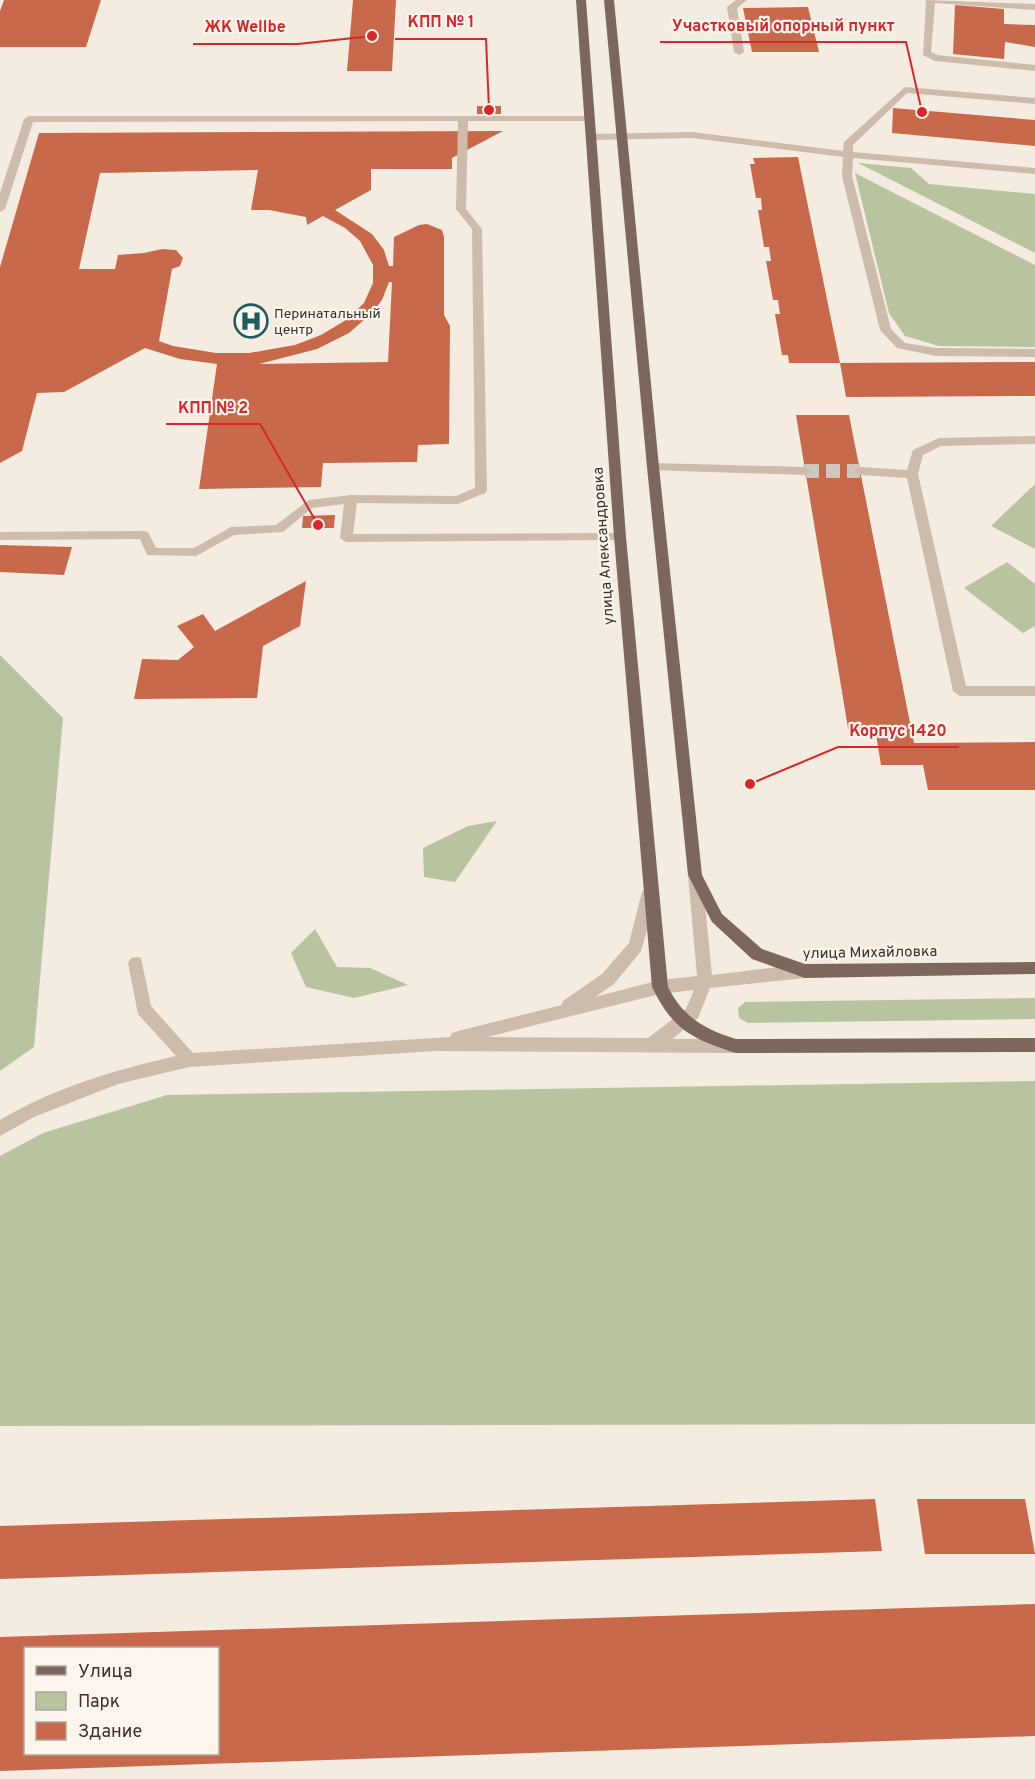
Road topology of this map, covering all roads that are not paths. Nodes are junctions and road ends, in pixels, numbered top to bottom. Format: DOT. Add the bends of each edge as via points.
graph roads {
  1 [pos="581,0"];
  2 [pos="609,0"];
  3 [pos="742,0"];
  4 [pos="1035,7"];
  5 [pos="739,52"];
  6 [pos="1035,68"];
  7 [pos="1035,101"];
  8 [pos="589,118"];
  9 [pos="463,120"];
  10 [pos="591,136"];
  11 [pos="622,136"];
  12 [pos="848,155"];
  13 [pos="1035,171"];
  14 [pos="0,209"];
  15 [pos="1035,353"];
  16 [pos="1035,440"];
  17 [pos="653,467"];
  18 [pos="805,471"];
  19 [pos="860,471"];
  20 [pos="912,474"];
  21 [pos="351,499"];
  22 [pos="0,536"];
  23 [pos="620,537"];
  24 [pos="1035,691"];
  25 [pos="695,874"];
  26 [pos="650,892"];
  27 [pos="136,963"];
  28 [pos="1035,968"];
  29 [pos="805,971"];
  30 [pos="705,981"];
  31 [pos="660,987"];
  32 [pos="560,1012"];
  33 [pos="683,1022"];
  34 [pos="435,1044"];
  35 [pos="652,1045"];
  36 [pos="1035,1045"];
  37 [pos="736,1046"];
  38 [pos="189,1060"];
  39 [pos="0,1129"];
  1 -- 8 [label="main road, улица Александровка"];
  2 -- 11 [label="main road"];
  3 -- 5 [label="street" via="732,7"];
  4 -- 6 [label="street" via="930,0 926,53 935,58"];
  7 -- 12 [label="street" via="905,90 848,144"];
  8 -- 9 [label="street"];
  8 -- 10 [label="main road, улица Александровка"];
  9 -- 14 [label="street" via="28,119"];
  9 -- 21 [label="street" via="461,209 477,229 481,490 458,500"];
  10 -- 11 [label="street"];
  10 -- 23 [label="main road, улица Александровка"];
  11 -- 12 [label="street" via="692,135"];
  11 -- 17 [label="main road"];
  12 -- 13 [label="street"];
  12 -- 15 [label="street" via="847,176 886,330 893,338 901,346 936,352"];
  16 -- 20 [label="street" via="939,442 917,453"];
  17 -- 18 [label="street"];
  17 -- 25 [label="main road"];
  19 -- 20 [label="street"];
  20 -- 24 [label="street" via="960,691"];
  21 -- 22 [label="street" via="309,504 279,529 231,531 196,552 152,552 144,536"];
  21 -- 23 [label="street" via="346,538"];
  23 -- 26 [label="main road, улица Александровка"];
  25 -- 29 [label="main road" via="717,918 757,954"];
  25 -- 30 [label="street"];
  26 -- 31 [label="main road, улица Александровка"];
  26 -- 32 [label="street" via="636,946 608,979"];
  27 -- 38 [label="street" via="144,1009"];
  28 -- 29 [label="main road, улица Михайловка"];
  29 -- 30 [label="street, улица Михайловка"];
  30 -- 31 [label="street, улица Михайловка"];
  30 -- 33 [label="street" via="692,1013"];
  31 -- 32 [label="street, улица Михайловка"];
  31 -- 33 [label="main road, улица Александровка" via="670,1010"];
  32 -- 34 [label="street, улица Михайловка"];
  33 -- 35 [label="street"];
  33 -- 37 [label="main road, улица Александровка" via="705,1036"];
  34 -- 35 [label="street"];
  34 -- 38 [label="street"];
  35 -- 37 [label="street"];
  36 -- 37 [label="main road"];
  38 -- 39 [label="street" via="117,1077 28,1112"];
}
